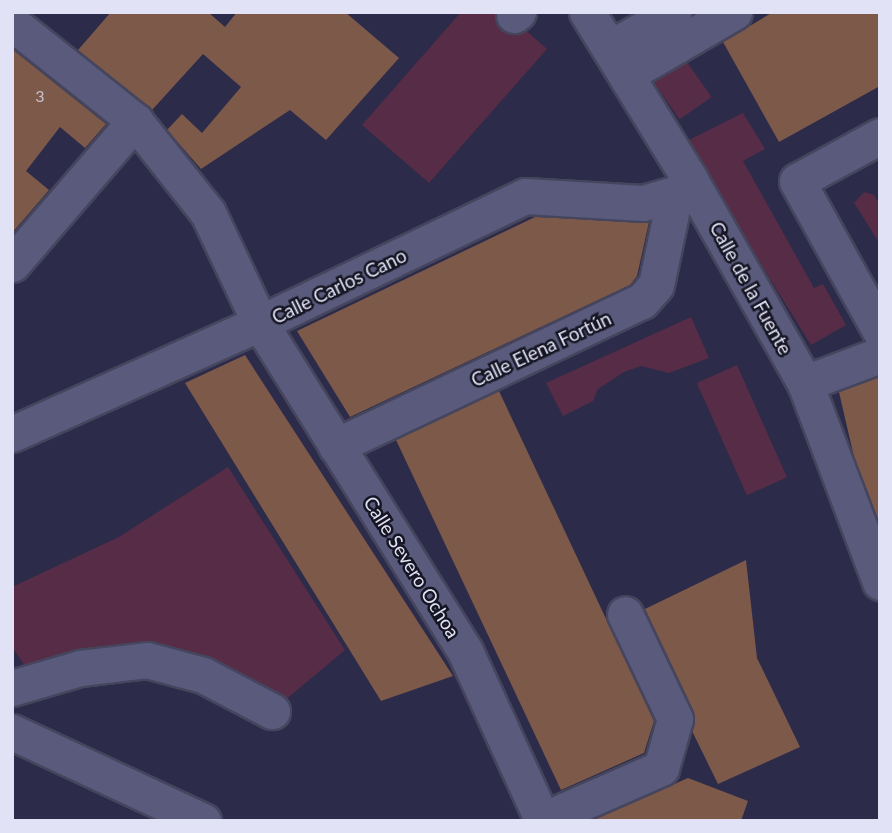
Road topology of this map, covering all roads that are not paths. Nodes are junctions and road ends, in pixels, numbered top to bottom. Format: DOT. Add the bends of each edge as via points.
graph roads {
  1 [pos="587,12"];
  2 [pos="673,12"];
  3 [pos="734,12"];
  4 [pos="12,23"];
  5 [pos="618,61"];
  6 [pos="135,121"];
  7 [pos="880,136"];
  8 [pos="682,186"];
  9 [pos="12,264"];
  10 [pos="260,323"];
  11 [pos="880,331"];
  12 [pos="880,355"];
  13 [pos="805,383"];
  14 [pos="12,434"];
  15 [pos="336,446"];
  16 [pos="880,582"];
  17 [pos="625,614"];
  18 [pos="12,688"];
  19 [pos="272,710"];
  20 [pos="12,732"];
  21 [pos="544,820"];
  22 [pos="203,821"];
  1 -- 5 [label="street, Calle de la Fuente"];
  2 -- 5 [label="street"];
  3 -- 5 [label="street"];
  4 -- 6 [label="street, Calle Severo Ochoa"];
  5 -- 8 [label="street, Calle de la Fuente"];
  6 -- 9 [label="street"];
  6 -- 10 [label="street, Calle Severo Ochoa" via="208,213"];
  7 -- 11 [label="street" via="797,181"];
  8 -- 10 [label="street, Calle Carlos Cano" via="643,203 525,197"];
  8 -- 13 [label="street, Calle de la Fuente"];
  8 -- 15 [label="street, Calle Elena Fortún" via="656,285 642,301"];
  10 -- 14 [label="street, Calle Carlos Cano"];
  10 -- 15 [label="street, Calle Severo Ochoa"];
  12 -- 13 [label="street"];
  13 -- 16 [label="street, Calle de la Fuente"];
  15 -- 21 [label="street, Calle Severo Ochoa" via="465,651"];
  17 -- 21 [label="street" via="676,719 661,768"];
  18 -- 19 [label="street" via="80,668 147,660 203,675"];
  20 -- 22 [label="street"];
}
